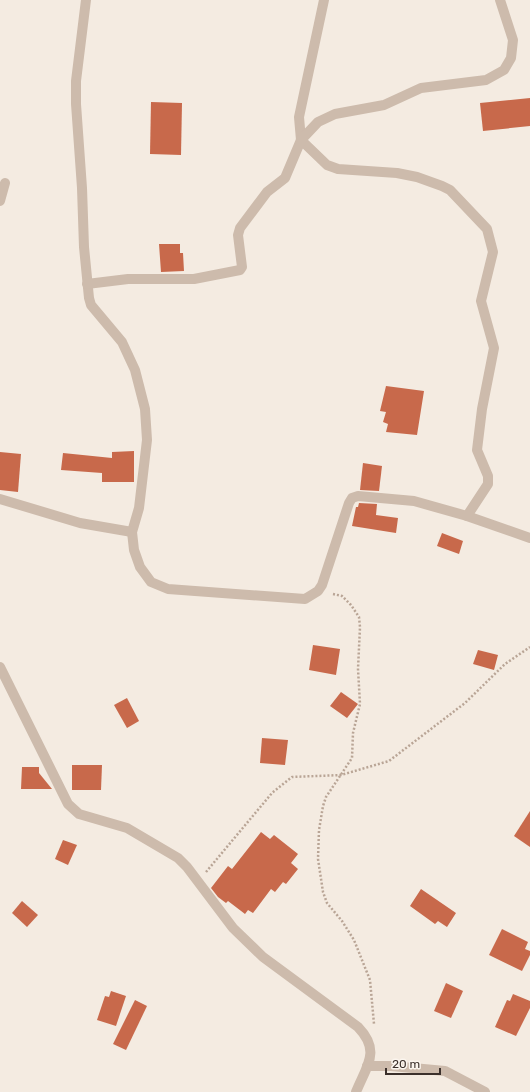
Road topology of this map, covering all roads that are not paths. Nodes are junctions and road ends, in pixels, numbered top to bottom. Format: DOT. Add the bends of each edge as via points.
graph roads {
  1 [pos="86,0"];
  2 [pos="324,0"];
  3 [pos="500,0"];
  4 [pos="301,140"];
  5 [pos="5,183"];
  6 [pos="0,201"];
  7 [pos="87,284"];
  8 [pos="0,499"];
  9 [pos="468,516"];
  10 [pos="132,532"];
  11 [pos="530,538"];
  12 [pos="0,667"];
  13 [pos="367,1066"];
  14 [pos="356,1092"];
  15 [pos="485,1092"];
  1 -- 7 [label="street" via="76,81 76,104"];
  2 -- 4 [label="street" via="299,117"];
  3 -- 4 [label="street" via="513,40 511,58 504,70 486,80 422,88 384,105 335,114 318,122"];
  4 -- 7 [label="street" via="284,178 267,192 240,228 240,270 194,279 128,279"];
  4 -- 9 [label="street" via="327,165 338,169 417,177 442,186 450,190 487,229 493,252 481,301 494,348 477,450 488,476 488,484"];
  5 -- 6 [label="street"];
  7 -- 10 [label="street" via="91,305 122,342 132,361 145,409 147,440 139,508"];
  8 -- 10 [label="street" via="80,523"];
  9 -- 10 [label="street" via="414,501 358,496 352,498 326,576 318,591 304,599 168,589 151,582 140,567 134,550"];
  9 -- 11 [label="street"];
  12 -- 13 [label="street" via="68,804 79,814 128,828 178,858 233,928 263,957 368,1037 372,1048"];
  13 -- 14 [label="street"];
  13 -- 15 [label="street" via="445,1071"];
}
